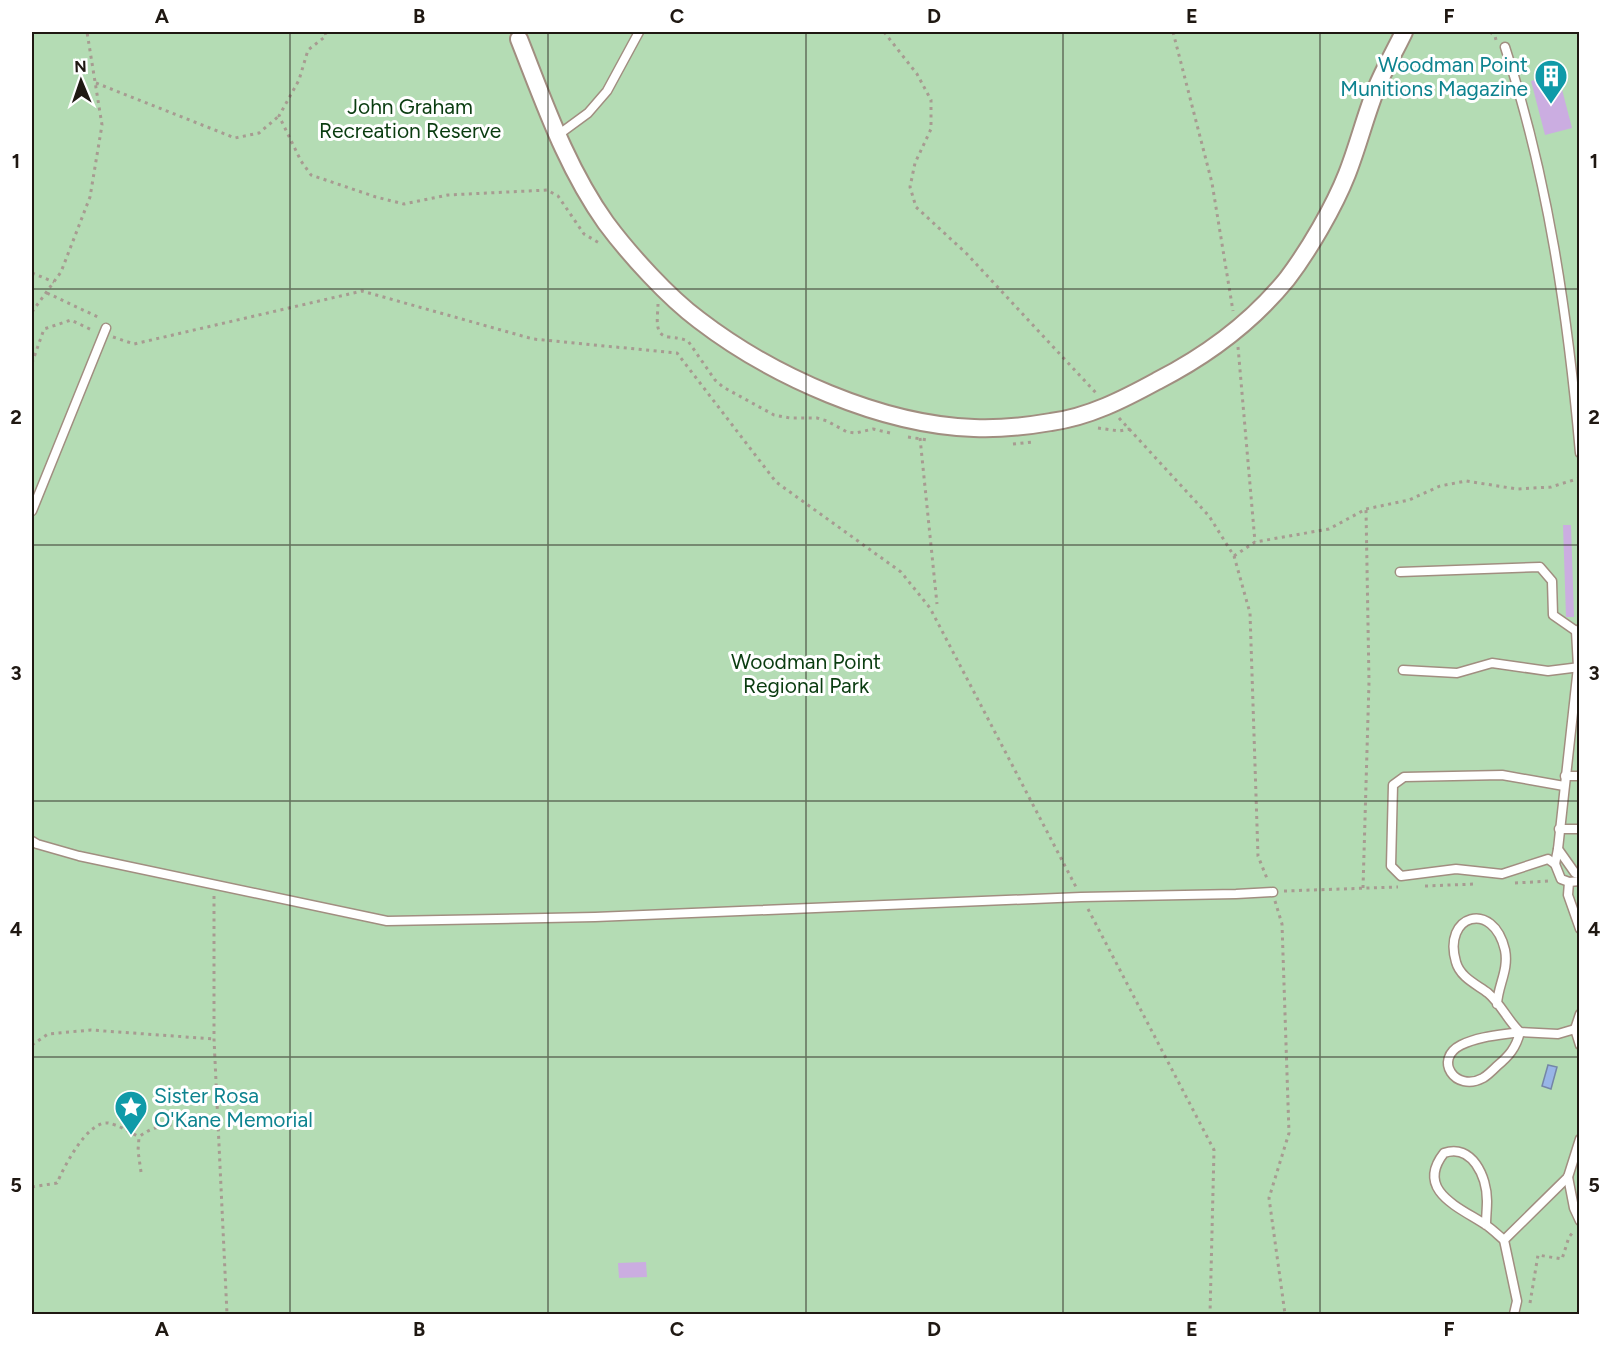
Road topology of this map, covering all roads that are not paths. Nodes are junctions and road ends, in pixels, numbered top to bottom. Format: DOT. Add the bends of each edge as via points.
graph roads {
  1 [pos="639,32"];
  2 [pos="1404,32"];
  3 [pos="519,39"];
  4 [pos="1505,47"];
  5 [pos="558,135"];
  6 [pos="104,331"];
  7 [pos="1580,453"];
  8 [pos="32,511"];
  9 [pos="1400,572"];
  10 [pos="1578,630"];
  11 [pos="1579,667"];
  12 [pos="1403,670"];
  13 [pos="1576,721"];
  14 [pos="1565,776"];
  15 [pos="1580,776"];
  16 [pos="1564,786"];
  17 [pos="1559,829"];
  18 [pos="1580,829"];
  19 [pos="32,841"];
  20 [pos="1558,849"];
  21 [pos="1552,861"];
  22 [pos="1580,874"];
  23 [pos="1580,881"];
  24 [pos="1569,882"];
  25 [pos="1273,892"];
  26 [pos="1580,929"];
  27 [pos="1497,1004"];
  28 [pos="1580,1014"];
  29 [pos="1575,1029"];
  30 [pos="1520,1032"];
  31 [pos="1580,1045"];
  32 [pos="1580,1139"];
  33 [pos="1568,1178"];
  34 [pos="1580,1223"];
  35 [pos="1486,1225"];
  36 [pos="1504,1240"];
  37 [pos="1514,1314"];
  1 -- 5 [label="lane" via="607,91 588,113"];
  2 -- 5 [label="street" via="1376,88 1346,176 1313,240 1286,280 1236,331 1187,366 1109,406 1053,422 975,428 922,422 873,410 805,385 757,358 698,320 647,271 607,224 577,178"];
  3 -- 5 [label="street"];
  4 -- 7 [label="lane" via="1542,179 1572,361"];
  6 -- 8 [label="lane"];
  9 -- 10 [label="lane" via="1540,567 1552,581 1553,615"];
  10 -- 11 [label="lane"];
  11 -- 12 [label="lane" via="1548,671 1492,663 1457,673"];
  11 -- 13 [label="lane"];
  13 -- 14 [label="lane"];
  14 -- 15 [label="lane"];
  14 -- 16 [label="lane"];
  16 -- 17 [label="lane"];
  16 -- 21 [label="lane" via="1502,775 1404,777 1393,785 1391,866 1401,876 1456,869 1502,874"];
  17 -- 18 [label="lane"];
  17 -- 20 [label="lane"];
  19 -- 25 [label="lane" via="79,856 387,921"];
  20 -- 21 [label="lane"];
  20 -- 22 [label="lane" via="1566,863"];
  21 -- 24 [label="lane" via="1561,879"];
  23 -- 24 [label="lane"];
  24 -- 26 [label="lane" via="1568,895"];
  27 -- 27 [label="lane" via="1474,986 1456,964 1458,929 1471,918 1492,925 1505,951 1506,969"];
  27 -- 30 [label="lane"];
  28 -- 29 [label="lane"];
  29 -- 30 [label="lane" via="1558,1034"];
  29 -- 31 [label="lane"];
  30 -- 30 [label="lane" via="1460,1046 1448,1063 1450,1073 1459,1081 1483,1078 1511,1053"];
  32 -- 33 [label="lane"];
  33 -- 34 [label="lane"];
  33 -- 36 [label="lane"];
  35 -- 35 [label="lane" via="1441,1193 1435,1169 1444,1153 1462,1152 1478,1167 1487,1199"];
  35 -- 36 [label="lane"];
  36 -- 37 [label="lane" via="1517,1301"];
}
